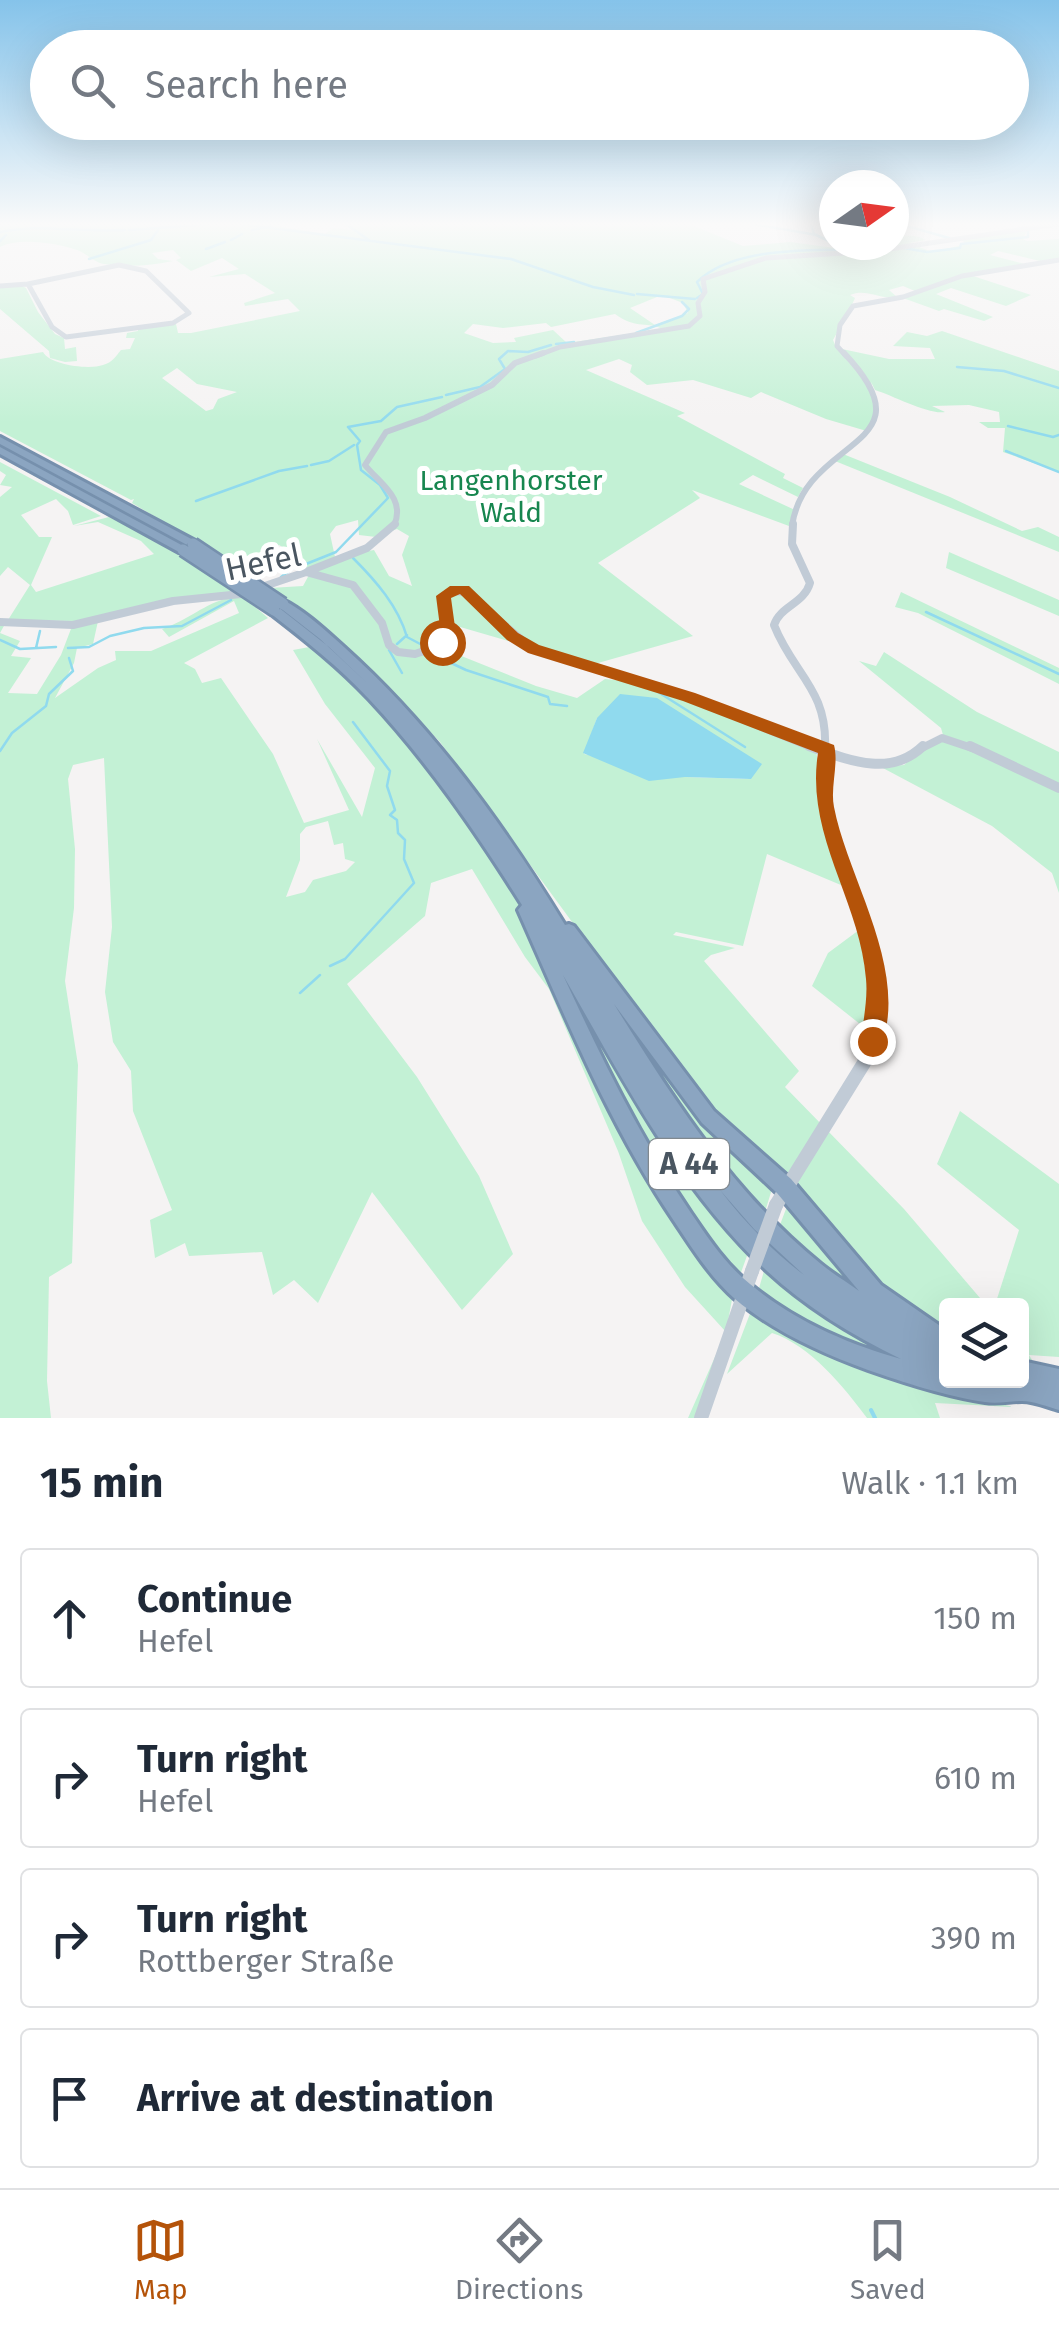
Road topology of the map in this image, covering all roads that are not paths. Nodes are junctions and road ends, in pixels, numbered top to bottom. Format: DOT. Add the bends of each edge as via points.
graph roads {
  1 [pos="32,290"];
  2 [pos="170,290"];
  3 [pos="705,290"];
  4 [pos="922,290"];
  5 [pos="0,440"];
  6 [pos="0,450"];
  7 [pos="188,547"];
  8 [pos="306,572"];
  9 [pos="0,622"];
  10 [pos="828,750"];
  11 [pos="1059,788"];
  12 [pos="520,876"];
  13 [pos="780,1195"];
  14 [pos="748,1282"];
  15 [pos="939,1340"];
  16 [pos="939,1342"];
  17 [pos="939,1365"];
  18 [pos="939,1379"];
  19 [pos="1059,1380"];
  20 [pos="1029,1381"];
  21 [pos="1029,1385"];
  22 [pos="973,1388"];
  23 [pos="1010,1388"];
  24 [pos="1059,1399"];
  25 [pos="701,1418"];
  1 -- 2 [label="street" via="52,326 66,337 82,338 185,318 189,312"];
  3 -- 8 [label="street" via="700,316 689,326 560,347 515,363 492,385 378,438 365,464 396,500 392,527 372,546"];
  4 -- 10 [label="street" via="847,310 836,344 870,380 876,415 871,432 802,490 791,536 809,591 774,623 819,698"];
  5 -- 7 [label="highway, A 44"];
  6 -- 7 [label="highway, A 44"];
  7 -- 12 [label="highway, A 44, bridge" via="344,652 466,788"];
  8 -- 9 [label="street, Hefel" via="234,596 173,601 78,624"];
  8 -- 10 [label="street, Hefel" via="354,584 398,652 440,645 448,627 444,596 464,590 534,649"];
  10 -- 11 [label="street" via="896,765 929,740 950,739"];
  10 -- 13 [label="street" via="825,809 869,942 877,1003 864,1063"];
  12 -- 13 [label="highway" via="708,1117"];
  12 -- 14 [label="highway" via="602,1077 642,1152 712,1258"];
  12 -- 16 [label="highway, A 44" via="658,1096 744,1207 818,1278 868,1311"];
  12 -- 17 [label="highway, A 44" via="646,1100 728,1214 817,1298"];
  13 -- 14 [label="main road, bridge"];
  13 -- 15 [label="highway" via="874,1292"];
  14 -- 18 [label="highway" via="844,1350"];
  14 -- 25 [label="street"];
  19 -- 20 [label="highway"];
  21 -- 24 [label="highway"];
  22 -- 23 [label="highway" via="1001,1395"];
}
